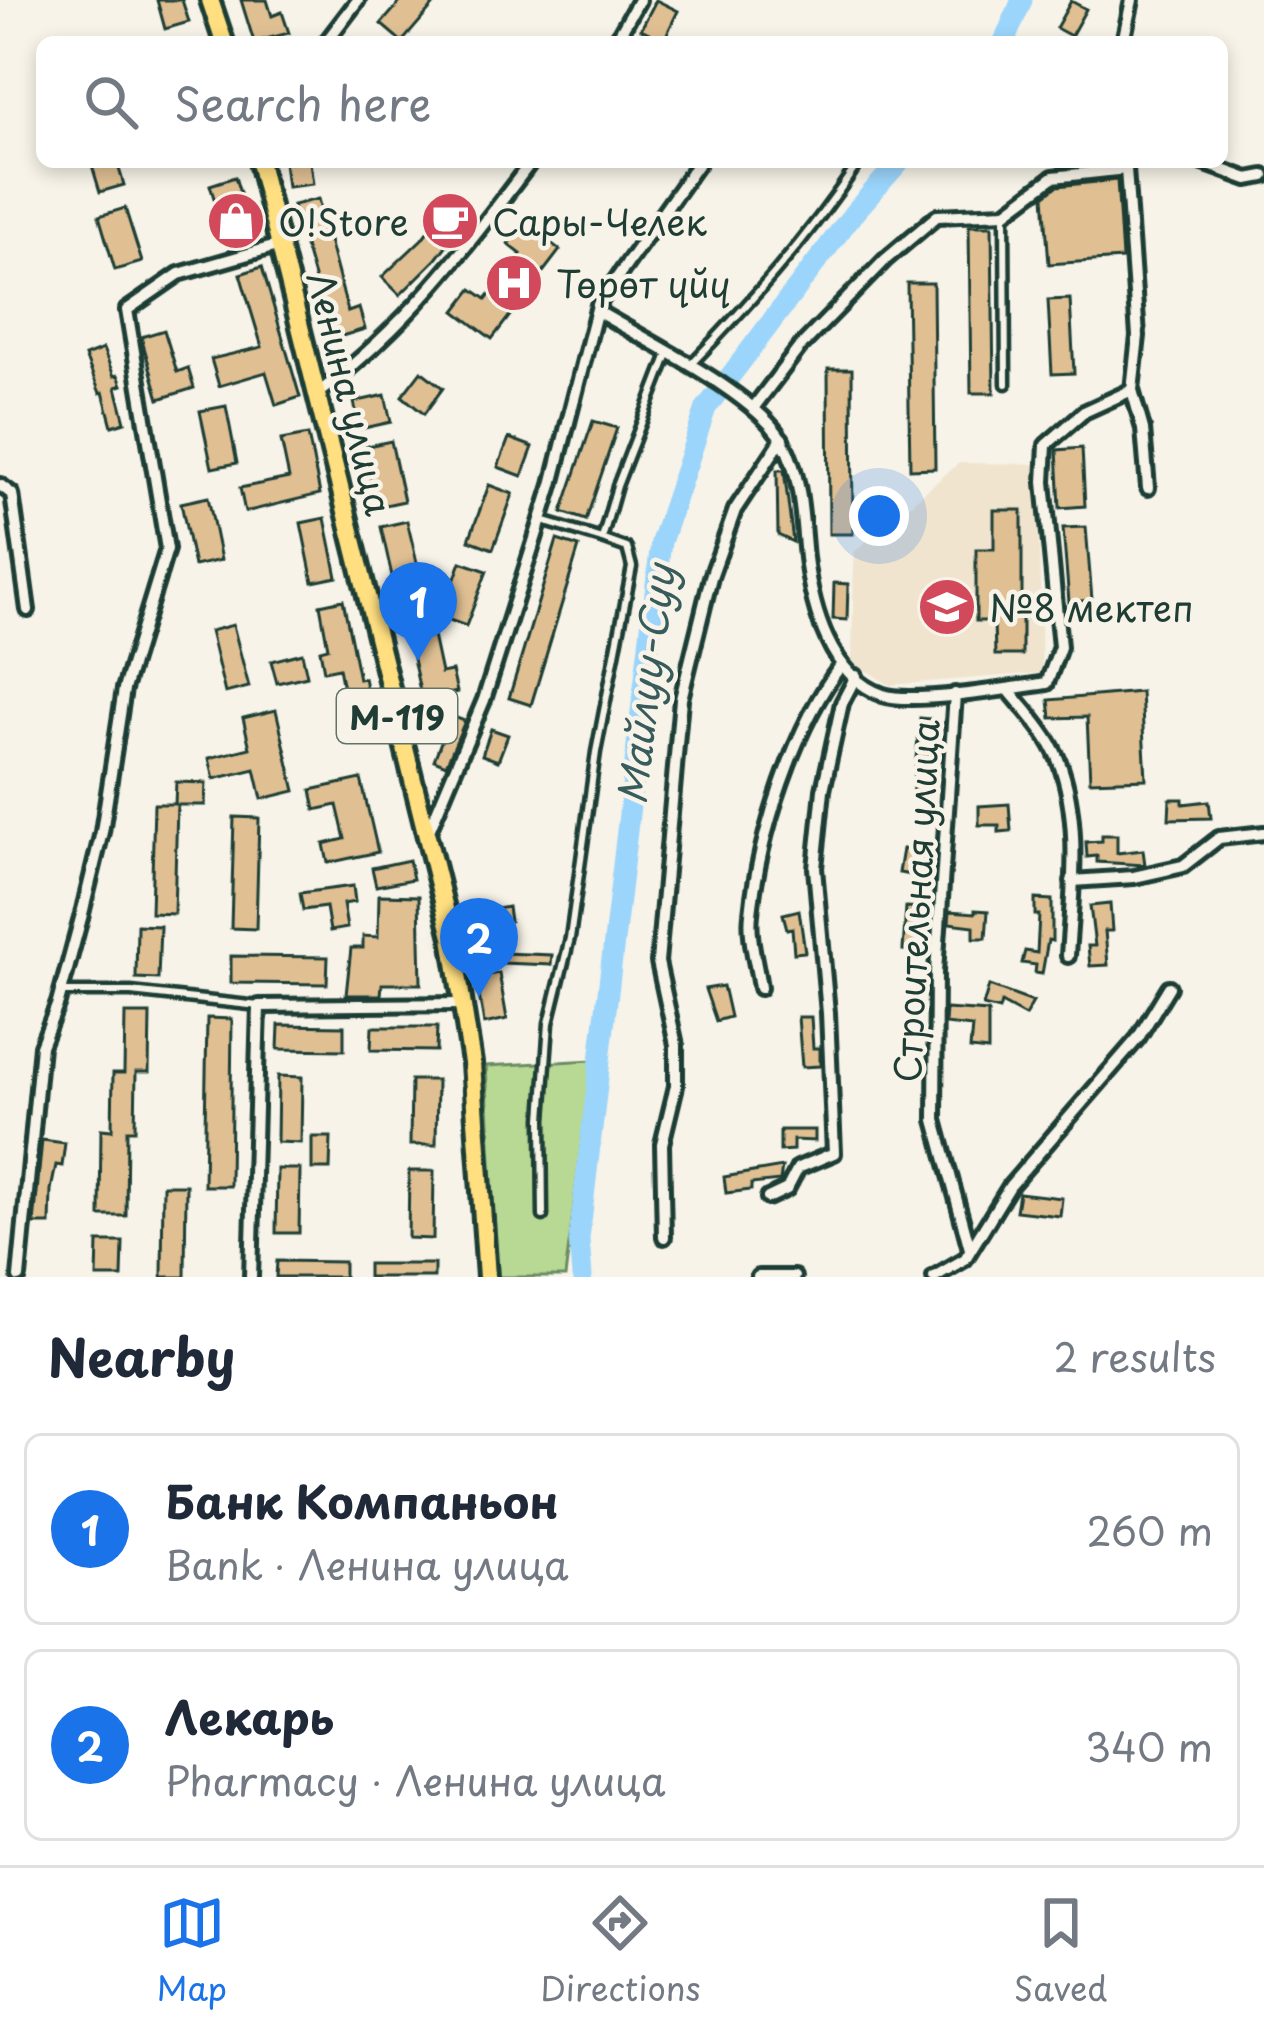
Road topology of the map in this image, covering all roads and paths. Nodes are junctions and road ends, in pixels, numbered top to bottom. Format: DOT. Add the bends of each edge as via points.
graph roads {
  1 [pos="210,0"];
  2 [pos="358,0"];
  3 [pos="639,0"];
  4 [pos="1132,0"];
  5 [pos="222,36"];
  6 [pos="331,36"];
  7 [pos="618,36"];
  8 [pos="1124,36"];
  9 [pos="261,168"];
  10 [pos="526,168"];
  11 [pos="695,168"];
  12 [pos="855,168"];
  13 [pos="1108,168"];
  14 [pos="1127,168"];
  15 [pos="1218,168"];
  16 [pos="1264,176"];
  17 [pos="1005,213"];
  18 [pos="280,245"];
  19 [pos="597,311"];
  20 [pos="668,354"];
  21 [pos="689,367"];
  22 [pos="1006,384"];
  23 [pos="1132,390"];
  24 [pos="317,394"];
  25 [pos="754,407"];
  26 [pos="782,439"];
  27 [pos="0,485"];
  28 [pos="1148,488"];
  29 [pos="540,521"];
  30 [pos="602,539"];
  31 [pos="28,610"];
  32 [pos="842,664"];
  33 [pos="856,676"];
  34 [pos="1008,689"];
  35 [pos="955,694"];
  36 [pos="1264,832"];
  37 [pos="427,836"];
  38 [pos="1072,881"];
  39 [pos="1068,956"];
  40 [pos="1169,987"];
  41 [pos="760,988"];
  42 [pos="60,992"];
  43 [pos="463,1004"];
  44 [pos="259,1006"];
  45 [pos="768,1198"];
  46 [pos="543,1216"];
  47 [pos="664,1237"];
  48 [pos="970,1249"];
  49 [pos="19,1277"];
  50 [pos="251,1277"];
  51 [pos="487,1277"];
  52 [pos="758,1277"];
  53 [pos="794,1277"];
  54 [pos="934,1277"];
  1 -- 5 [label="main road"];
  2 -- 6 [label="street"];
  3 -- 7 [label="street"];
  4 -- 8 [label="street"];
  9 -- 18 [label="main road, Ленина улица / М-119"];
  10 -- 24 [label="street" via="446,274 370,354"];
  11 -- 19 [label="street"];
  12 -- 21 [label="lane" via="752,302"];
  13 -- 17 [label="street" via="1053,177"];
  14 -- 23 [label="street" via="1138,336"];
  15 -- 16 [label="street"];
  17 -- 22 [label="lane"];
  17 -- 25 [label="street" via="937,216 919,229 800,348"];
  18 -- 24 [label="main road, Ленина улица / М-119"];
  18 -- 42 [label="street" via="179,274 127,310 167,549 124,689 102,832"];
  19 -- 20 [label="street"];
  19 -- 29 [label="street"];
  20 -- 21 [label="street"];
  20 -- 30 [label="lane"];
  21 -- 25 [label="street"];
  23 -- 28 [label="street"];
  23 -- 34 [label="street" via="1084,412 1046,445 1060,646 1047,683"];
  24 -- 37 [label="main road, Ленина улица / М-119"];
  25 -- 26 [label="street"];
  26 -- 32 [label="street" via="798,479 808,580 824,638"];
  26 -- 47 [label="street" via="735,510 681,699 658,962 676,1046 662,1144"];
  27 -- 31 [label="street" via="11,494"];
  29 -- 30 [label="lane"];
  29 -- 37 [label="street" via="484,700"];
  30 -- 46 [label="lane" via="627,548 632,567 549,1023"];
  32 -- 33 [label="street"];
  32 -- 41 [label="street" via="801,729 768,835 750,918"];
  33 -- 35 [label="street" via="883,695"];
  33 -- 45 [label="street" via="823,790 815,868 834,1154 797,1168 787,1189"];
  34 -- 35 [label="street"];
  34 -- 38 [label="street" via="1057,756 1070,803"];
  35 -- 48 [label="street, Строительная улица" via="935,1120"];
  36 -- 38 [label="street" via="1219,838 1183,866"];
  37 -- 43 [label="main road, Ленина улица / М-119"];
  38 -- 39 [label="street"];
  40 -- 48 [label="street" via="1138,1038 1010,1186"];
  42 -- 44 [label="lane"];
  42 -- 49 [label="street" via="41,1046"];
  43 -- 44 [label="street"];
  43 -- 51 [label="main road, Ленина улица / М-119"];
  44 -- 50 [label="street"];
  48 -- 54 [label="street"];
  52 -- 53 [label="street"];
}
